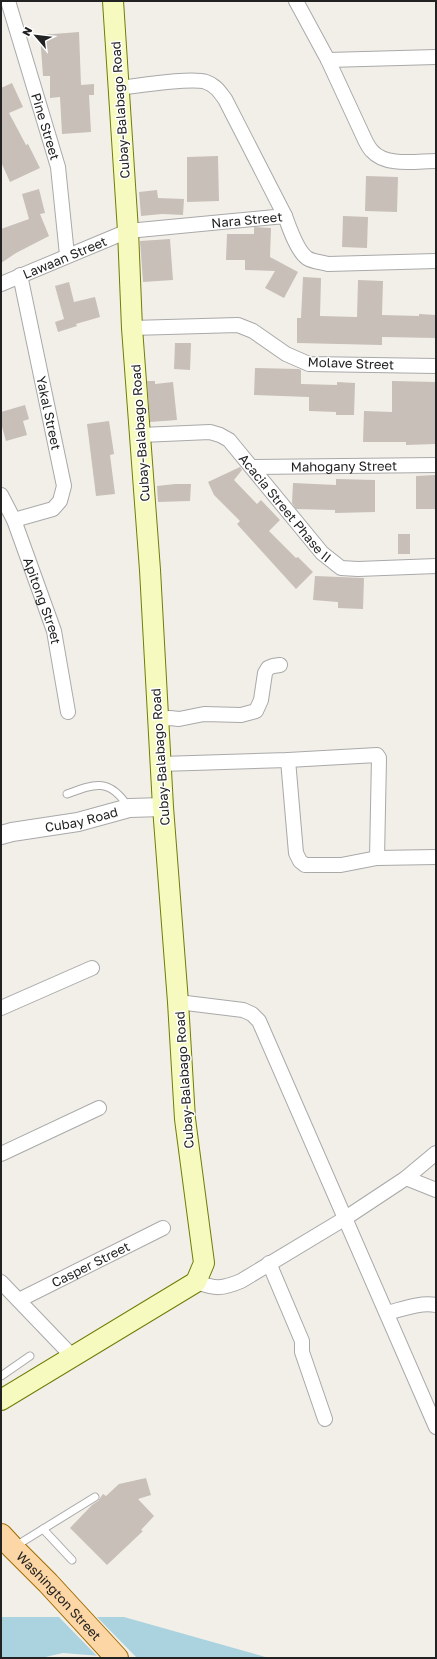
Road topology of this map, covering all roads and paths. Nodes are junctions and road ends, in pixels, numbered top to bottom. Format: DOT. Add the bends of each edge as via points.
graph roads {
  1 [pos="8,1"];
  2 [pos="113,1"];
  3 [pos="296,1"];
  4 [pos="436,57"];
  5 [pos="328,60"];
  6 [pos="119,88"];
  7 [pos="436,161"];
  8 [pos="285,216"];
  9 [pos="128,231"];
  10 [pos="67,255"];
  11 [pos="436,261"];
  12 [pos="20,275"];
  13 [pos="1,284"];
  14 [pos="132,328"];
  15 [pos="436,366"];
  16 [pos="141,435"];
  17 [pos="436,465"];
  18 [pos="252,467"];
  19 [pos="1,495"];
  20 [pos="14,520"];
  21 [pos="436,566"];
  22 [pos="280,665"];
  23 [pos="68,712"];
  24 [pos="157,720"];
  25 [pos="288,760"];
  26 [pos="161,764"];
  27 [pos="67,794"];
  28 [pos="162,807"];
  29 [pos="129,808"];
  30 [pos="1,835"];
  31 [pos="436,857"];
  32 [pos="377,858"];
  33 [pos="92,968"];
  34 [pos="178,1002"];
  35 [pos="1,1008"];
  36 [pos="99,1108"];
  37 [pos="436,1153"];
  38 [pos="1,1154"];
  39 [pos="406,1178"];
  40 [pos="436,1190"];
  41 [pos="344,1219"];
  42 [pos="163,1228"];
  43 [pos="269,1263"];
  44 [pos="1,1282"];
  45 [pos="196,1282"];
  46 [pos="18,1300"];
  47 [pos="436,1305"];
  48 [pos="387,1313"];
  49 [pos="30,1356"];
  50 [pos="72,1356"];
  51 [pos="1,1376"];
  52 [pos="2,1396"];
  53 [pos="325,1419"];
  54 [pos="436,1427"];
  55 [pos="95,1497"];
  56 [pos="43,1530"];
  57 [pos="4,1538"];
  58 [pos="72,1560"];
  59 [pos="117,1658"];
  1 -- 10 [label="street, Pine Street" via="58,166"];
  2 -- 6 [label="main road, Cubay-Balabago Road"];
  3 -- 5 [label="street"];
  4 -- 5 [label="street"];
  5 -- 7 [label="street" via="372,152 383,159 398,162"];
  6 -- 8 [label="street" via="191,81 206,82 216,87 225,98"];
  6 -- 9 [label="main road, Cubay-Balabago Road"];
  8 -- 9 [label="street, Nara Street"];
  8 -- 11 [label="street, Nara Street" via="298,247 305,257 314,261 328,264"];
  9 -- 10 [label="street, Lawaan Street"];
  9 -- 14 [label="main road, Cubay-Balabago Road"];
  10 -- 12 [label="street, Lawaan Street"];
  12 -- 13 [label="street, Lawaan Street"];
  12 -- 20 [label="street, Yakal Street" via="64,486 60,501 53,509"];
  14 -- 15 [label="street, Molave Street" via="238,325 253,331 286,354 309,364"];
  14 -- 16 [label="main road, Cubay-Balabago Road"];
  16 -- 18 [label="street, Acacia Street Phase II" via="210,432 229,440"];
  16 -- 24 [label="main road, Cubay-Balabago Road"];
  17 -- 18 [label="street, Mahogany Street"];
  18 -- 21 [label="street, Acacia Street Phase II" via="322,553 341,568"];
  19 -- 20 [label="street, Apitong Street"];
  20 -- 23 [label="street, Apitong Street" via="54,631"];
  22 -- 24 [label="street" via="268,668 265,673 261,700 256,711 241,715 204,714"];
  24 -- 26 [label="main road, Cubay-Balabago Road"];
  25 -- 26 [label="street"];
  25 -- 32 [label="street" via="295,845 300,861 305,865 341,865"];
  25 -- 32 [label="street" via="377,755"];
  26 -- 28 [label="main road, Cubay-Balabago Road"];
  27 -- 29 [label="lane" via="92,785 100,785 115,791"];
  28 -- 29 [label="street, Cubay Road"];
  28 -- 34 [label="main road, Cubay-Balabago Road"];
  29 -- 30 [label="street, Cubay Road" via="78,822"];
  31 -- 32 [label="street"];
  33 -- 35 [label="street"];
  34 -- 41 [label="street" via="243,1010 259,1021"];
  34 -- 45 [label="main road, Cubay-Balabago Road" via="185,1119 204,1263"];
  36 -- 38 [label="street"];
  37 -- 39 [label="street"];
  39 -- 40 [label="street"];
  39 -- 41 [label="street"];
  41 -- 43 [label="street"];
  41 -- 48 [label="street"];
  42 -- 46 [label="street, Casper Street"];
  43 -- 45 [label="street" via="241,1281 226,1287 211,1287"];
  43 -- 53 [label="street" via="302,1342 302,1352"];
  44 -- 46 [label="street"];
  45 -- 50 [label="main road"];
  46 -- 50 [label="street"];
  47 -- 48 [label="street" via="411,1306"];
  48 -- 54 [label="street"];
  49 -- 51 [label="lane"];
  50 -- 52 [label="main road"];
  55 -- 56 [label="lane"];
  56 -- 57 [label="lane"];
  56 -- 58 [label="lane"];
  57 -- 59 [label="main road, Washington Street"];
}
